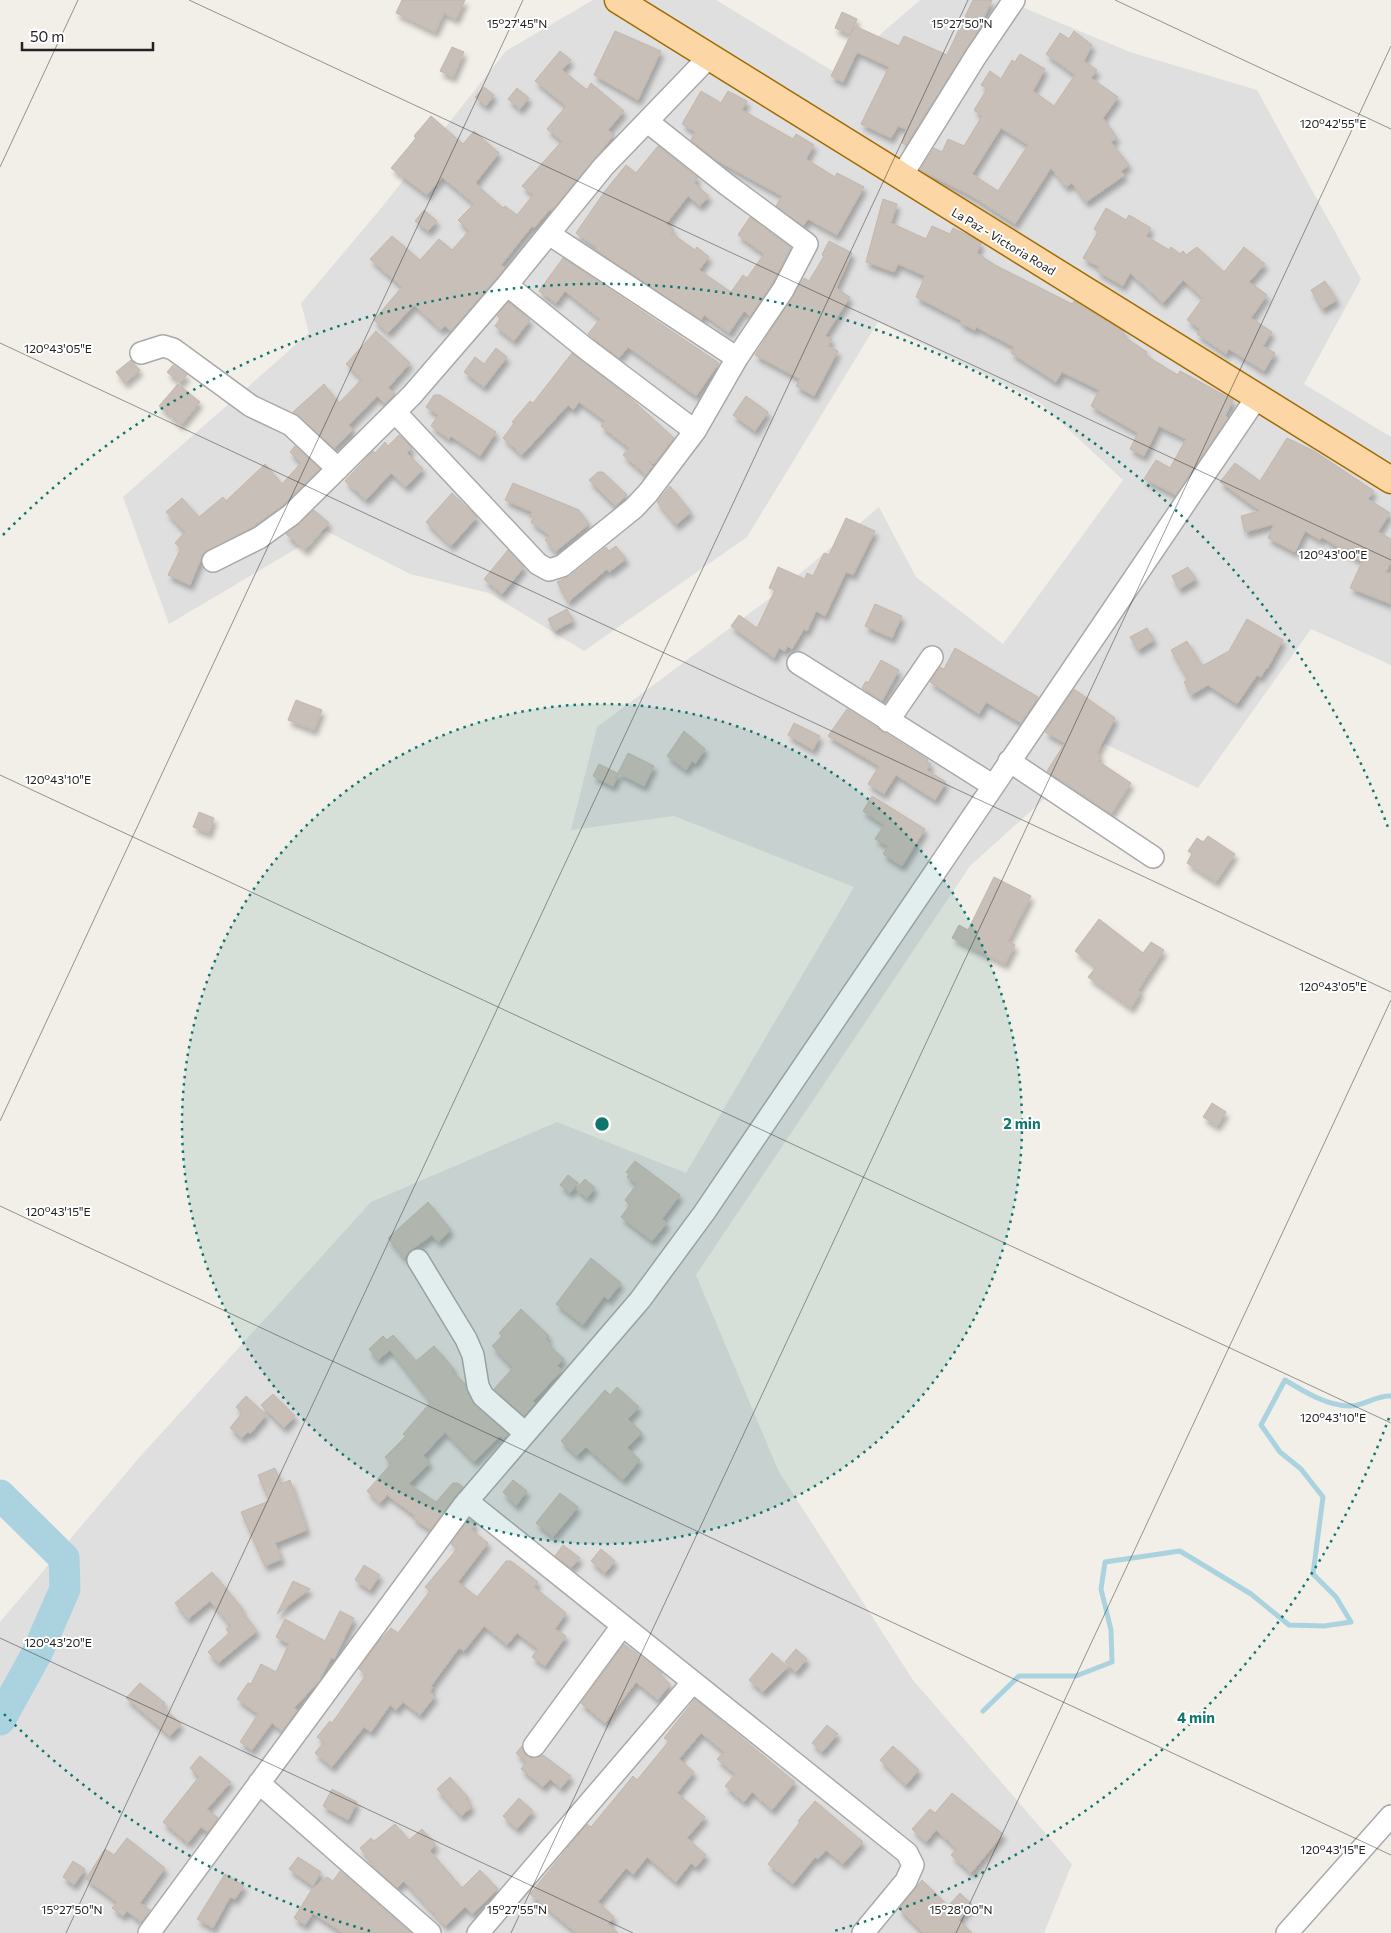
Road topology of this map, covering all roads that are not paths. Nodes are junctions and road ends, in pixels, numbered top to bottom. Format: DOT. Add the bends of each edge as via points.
graph roads {
  1 [pos="618,0"];
  2 [pos="1014,0"];
  3 [pos="709,57"];
  4 [pos="648,122"];
  5 [pos="901,177"];
  6 [pos="549,234"];
  7 [pos="507,285"];
  8 [pos="142,353"];
  9 [pos="737,358"];
  10 [pos="1257,397"];
  11 [pos="395,412"];
  12 [pos="696,431"];
  13 [pos="338,469"];
  14 [pos="1391,480"];
  15 [pos="213,561"];
  16 [pos="932,657"];
  17 [pos="798,663"];
  18 [pos="888,721"];
  19 [pos="1010,761"];
  20 [pos="992,785"];
  21 [pos="1153,857"];
  22 [pos="418,1260"];
  23 [pos="525,1433"];
  24 [pos="466,1501"];
  25 [pos="622,1626"];
  26 [pos="692,1683"];
  27 [pos="534,1746"];
  28 [pos="259,1783"];
  29 [pos="1391,1816"];
  30 [pos="152,1932"];
  31 [pos="430,1933"];
  32 [pos="478,1933"];
  33 [pos="863,1933"];
  34 [pos="1287,1933"];
  1 -- 3 [label="main road, La Paz - Victoria Road"];
  2 -- 5 [label="street"];
  3 -- 4 [label="street"];
  3 -- 5 [label="main road, La Paz - Victoria Road"];
  4 -- 6 [label="street" via="604,166"];
  4 -- 9 [label="street" via="807,244 783,290"];
  5 -- 10 [label="main road, La Paz - Victoria Road"];
  6 -- 7 [label="street"];
  6 -- 9 [label="street"];
  7 -- 11 [label="street"];
  7 -- 12 [label="street"];
  8 -- 13 [label="street" via="162,346 173,350 251,406 291,425"];
  9 -- 12 [label="street"];
  10 -- 14 [label="main road, La Paz - Victoria Road"];
  10 -- 19 [label="street"];
  11 -- 12 [label="street" via="538,564 549,570 562,566 634,508"];
  11 -- 13 [label="street"];
  13 -- 15 [label="street" via="276,528"];
  16 -- 18 [label="street"];
  17 -- 18 [label="street"];
  18 -- 20 [label="street"];
  19 -- 20 [label="street"];
  19 -- 21 [label="street"];
  20 -- 23 [label="street" via="704,1213 640,1300"];
  22 -- 23 [label="street" via="466,1339 483,1396"];
  23 -- 24 [label="street"];
  24 -- 25 [label="street"];
  24 -- 28 [label="street"];
  25 -- 26 [label="street"];
  25 -- 27 [label="street"];
  26 -- 32 [label="street"];
  26 -- 33 [label="street" via="907,1853 913,1866 906,1881"];
  28 -- 30 [label="street"];
  28 -- 31 [label="street"];
  29 -- 34 [label="street"];
}
